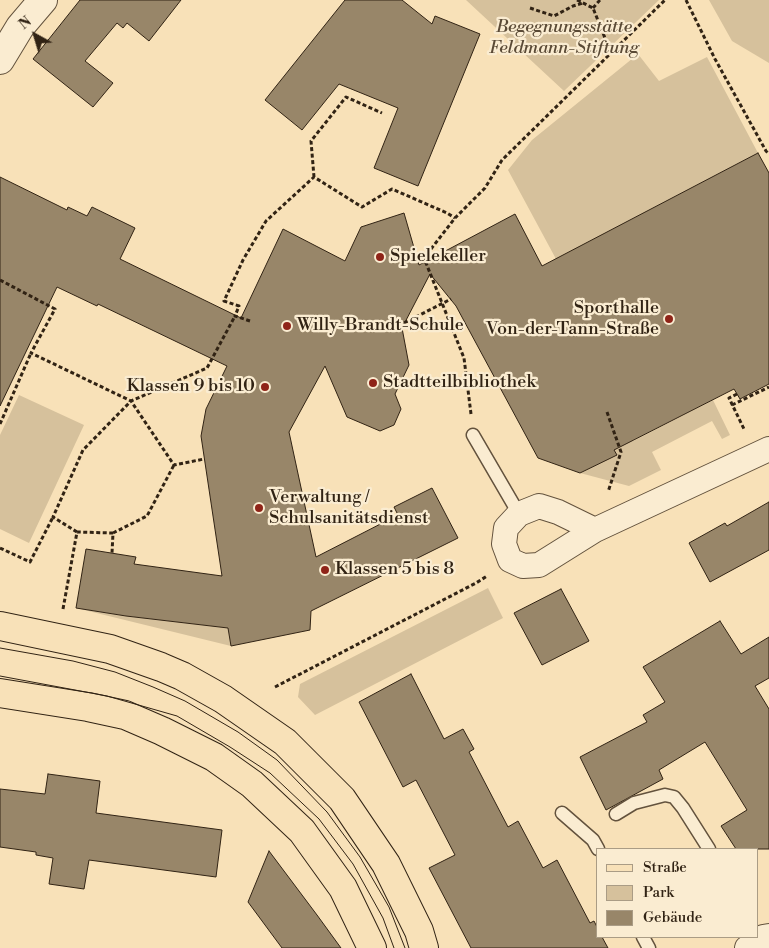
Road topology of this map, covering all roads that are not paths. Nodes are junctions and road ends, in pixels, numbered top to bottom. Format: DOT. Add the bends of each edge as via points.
graph roads {
  1 [pos="43,0"];
  2 [pos="0,60"];
  3 [pos="474,435"];
  4 [pos="763,452"];
  5 [pos="519,514"];
  6 [pos="595,530"];
  7 [pos="0,626"];
  8 [pos="0,693"];
  9 [pos="562,813"];
  10 [pos="616,814"];
  11 [pos="597,848"];
  12 [pos="707,848"];
  13 [pos="372,948"];
  14 [pos="424,948"];
  1 -- 2 [label="street"];
  3 -- 5 [label="lane"];
  4 -- 6 [label="street"];
  5 -- 6 [label="street" via="539,506"];
  5 -- 6 [label="street" via="506,528 504,544 510,560 523,566 539,565"];
  7 -- 14 [label="main road" via="110,649 182,676 224,699 285,742 342,798 381,856"];
  8 -- 13 [label="main road" via="125,715 214,757 252,784 302,831 343,888"];
  9 -- 11 [label="lane" via="593,840"];
  10 -- 12 [label="lane" via="634,803 665,795 674,797"];
}
